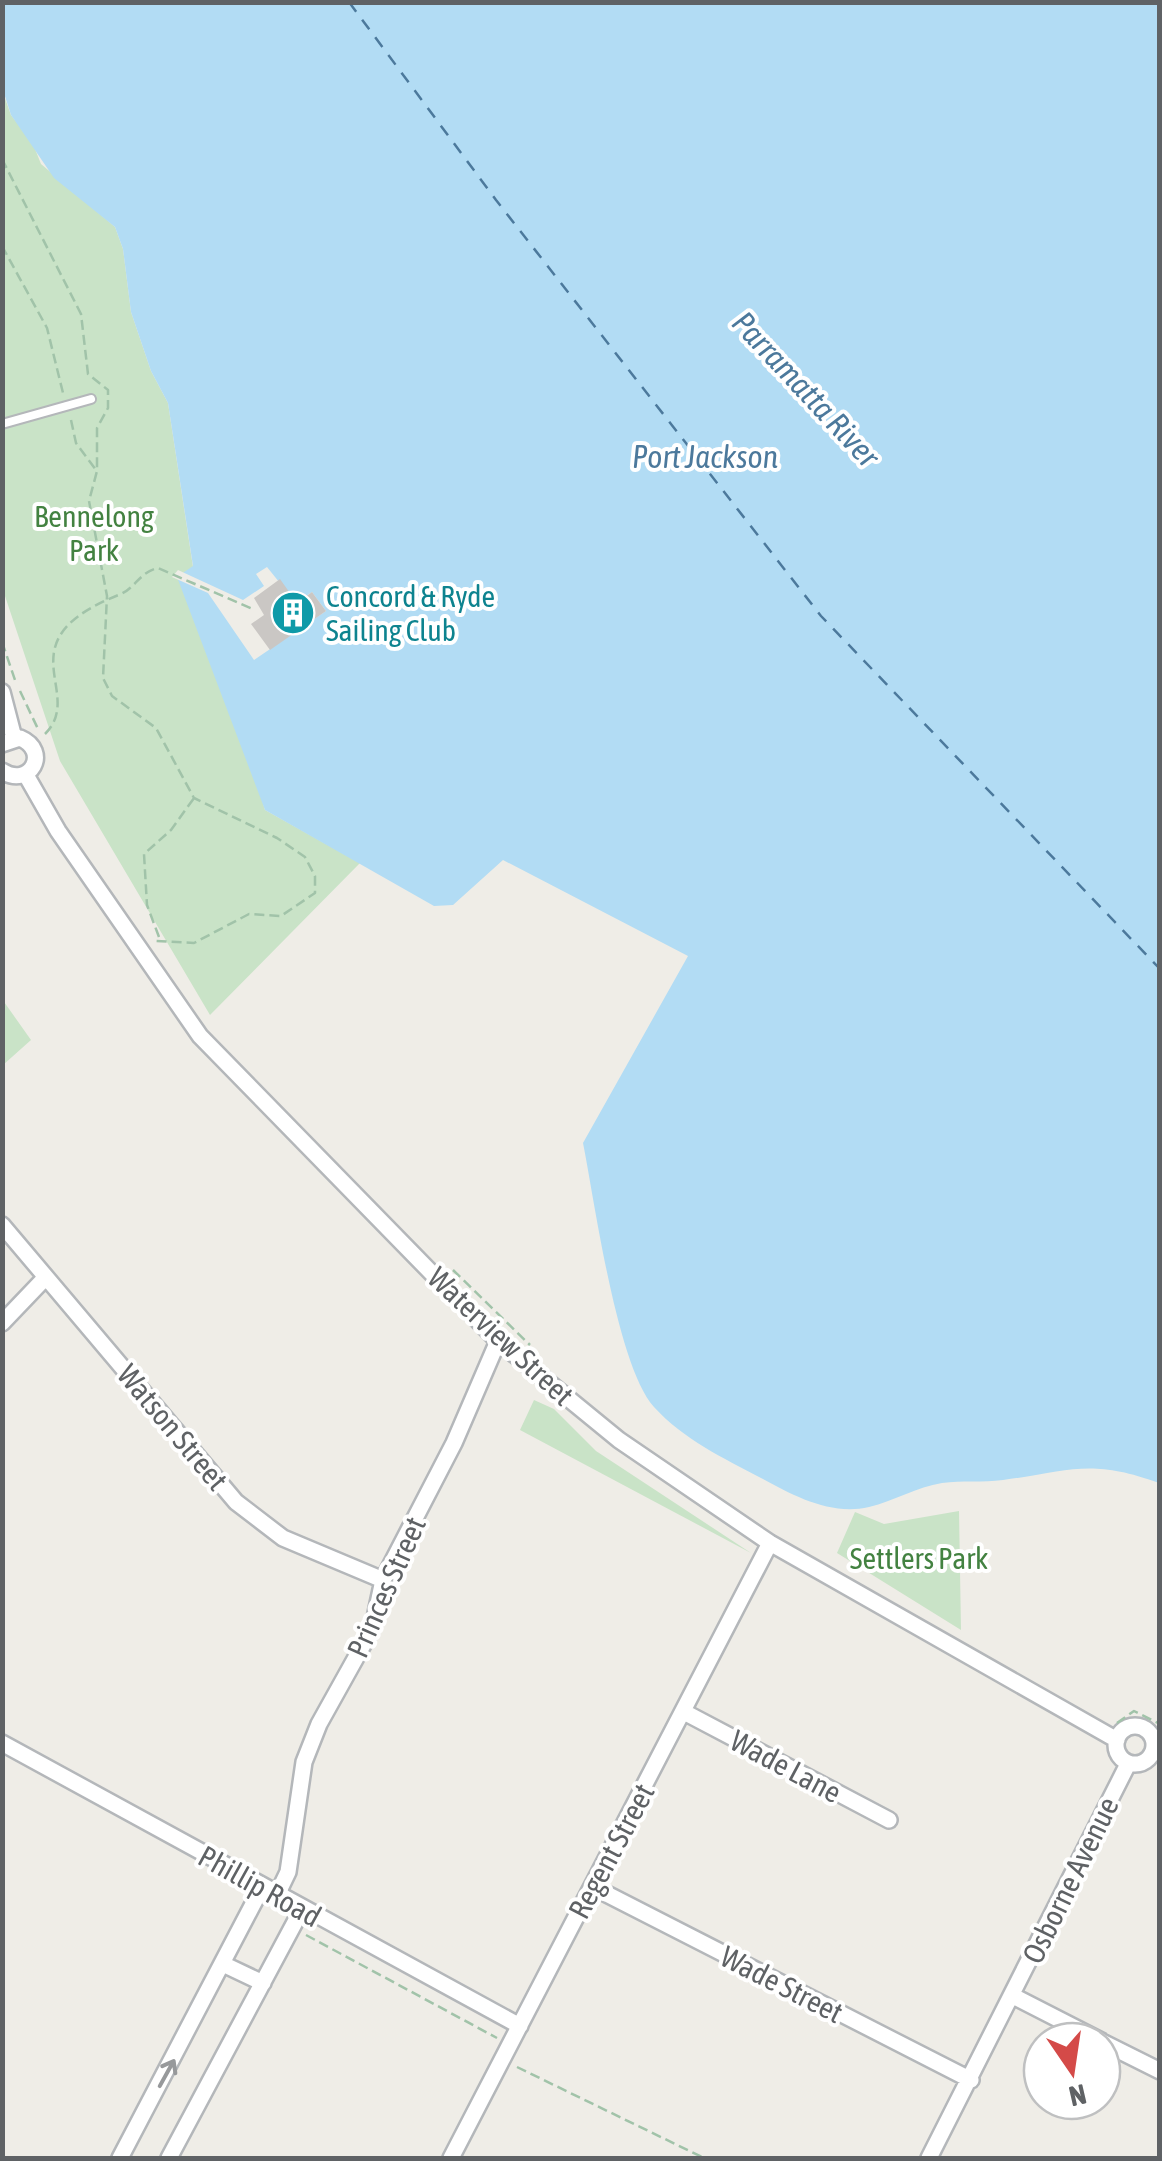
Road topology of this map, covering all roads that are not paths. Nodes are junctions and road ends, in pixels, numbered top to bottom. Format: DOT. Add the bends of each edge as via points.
graph roads {
  1 [pos="91,399"];
  2 [pos="2,424"];
  3 [pos="2,692"];
  4 [pos="8,741"];
  5 [pos="2,771"];
  6 [pos="26,775"];
  7 [pos="2,1225"];
  8 [pos="45,1278"];
  9 [pos="2,1323"];
  10 [pos="498,1341"];
  11 [pos="770,1543"];
  12 [pos="383,1580"];
  13 [pos="684,1712"];
  14 [pos="1117,1740"];
  15 [pos="2,1743"];
  16 [pos="1156,1751"];
  17 [pos="1128,1764"];
  18 [pos="889,1820"];
  19 [pos="592,1887"];
  20 [pos="270,1892"];
  21 [pos="302,1909"];
  22 [pos="226,1965"];
  23 [pos="263,1983"];
  24 [pos="1013,1996"];
  25 [pos="1062,2021"];
  26 [pos="520,2026"];
  27 [pos="1122,2052"];
  28 [pos="1160,2071"];
  29 [pos="970,2080"];
  30 [pos="120,2158"];
  31 [pos="169,2158"];
  32 [pos="451,2158"];
  33 [pos="929,2158"];
  1 -- 2 [label="lane"];
  3 -- 4 [label="street"];
  4 -- 6 [label="street, Waterview Street" via="31,743 37,754"];
  5 -- 6 [label="street"];
  6 -- 10 [label="street, Waterview Street" via="200,1036"];
  7 -- 8 [label="street, Watson Street"];
  8 -- 9 [label="street"];
  8 -- 12 [label="street, Watson Street" via="236,1502 283,1538"];
  10 -- 11 [label="street, Waterview Street" via="619,1440"];
  10 -- 12 [label="street, Princes Street"];
  11 -- 13 [label="street, Regent Street"];
  11 -- 14 [label="street, Waterview Street"];
  12 -- 20 [label="street, Princes Street" via="373,1627 304,1762 288,1872"];
  13 -- 18 [label="street, Wade Lane"];
  13 -- 19 [label="street, Regent Street"];
  14 -- 16 [label="street" via="1126,1726 1138,1725"];
  14 -- 17 [label="street"];
  15 -- 20 [label="street, Phillip Road"];
  16 -- 17 [label="street" via="1143,1764"];
  17 -- 24 [label="street, Osborne Avenue"];
  19 -- 26 [label="street, Regent Street"];
  19 -- 29 [label="street, Wade Street"];
  20 -- 21 [label="street, Phillip Road"];
  20 -- 22 [label="street, Princes Street"];
  21 -- 23 [label="street"];
  21 -- 26 [label="street, Phillip Road"];
  22 -- 23 [label="street"];
  30 -- 22 [label="street, Princes Street, one-way"];
  23 -- 31 [label="street"];
  24 -- 25 [label="street, Osborne Avenue"];
  24 -- 29 [label="street, Osborne Avenue"];
  26 -- 32 [label="street, Regent Street"];
  27 -- 28 [label="street, Osborne Avenue"];
  29 -- 33 [label="street, Osborne Avenue"];
}
